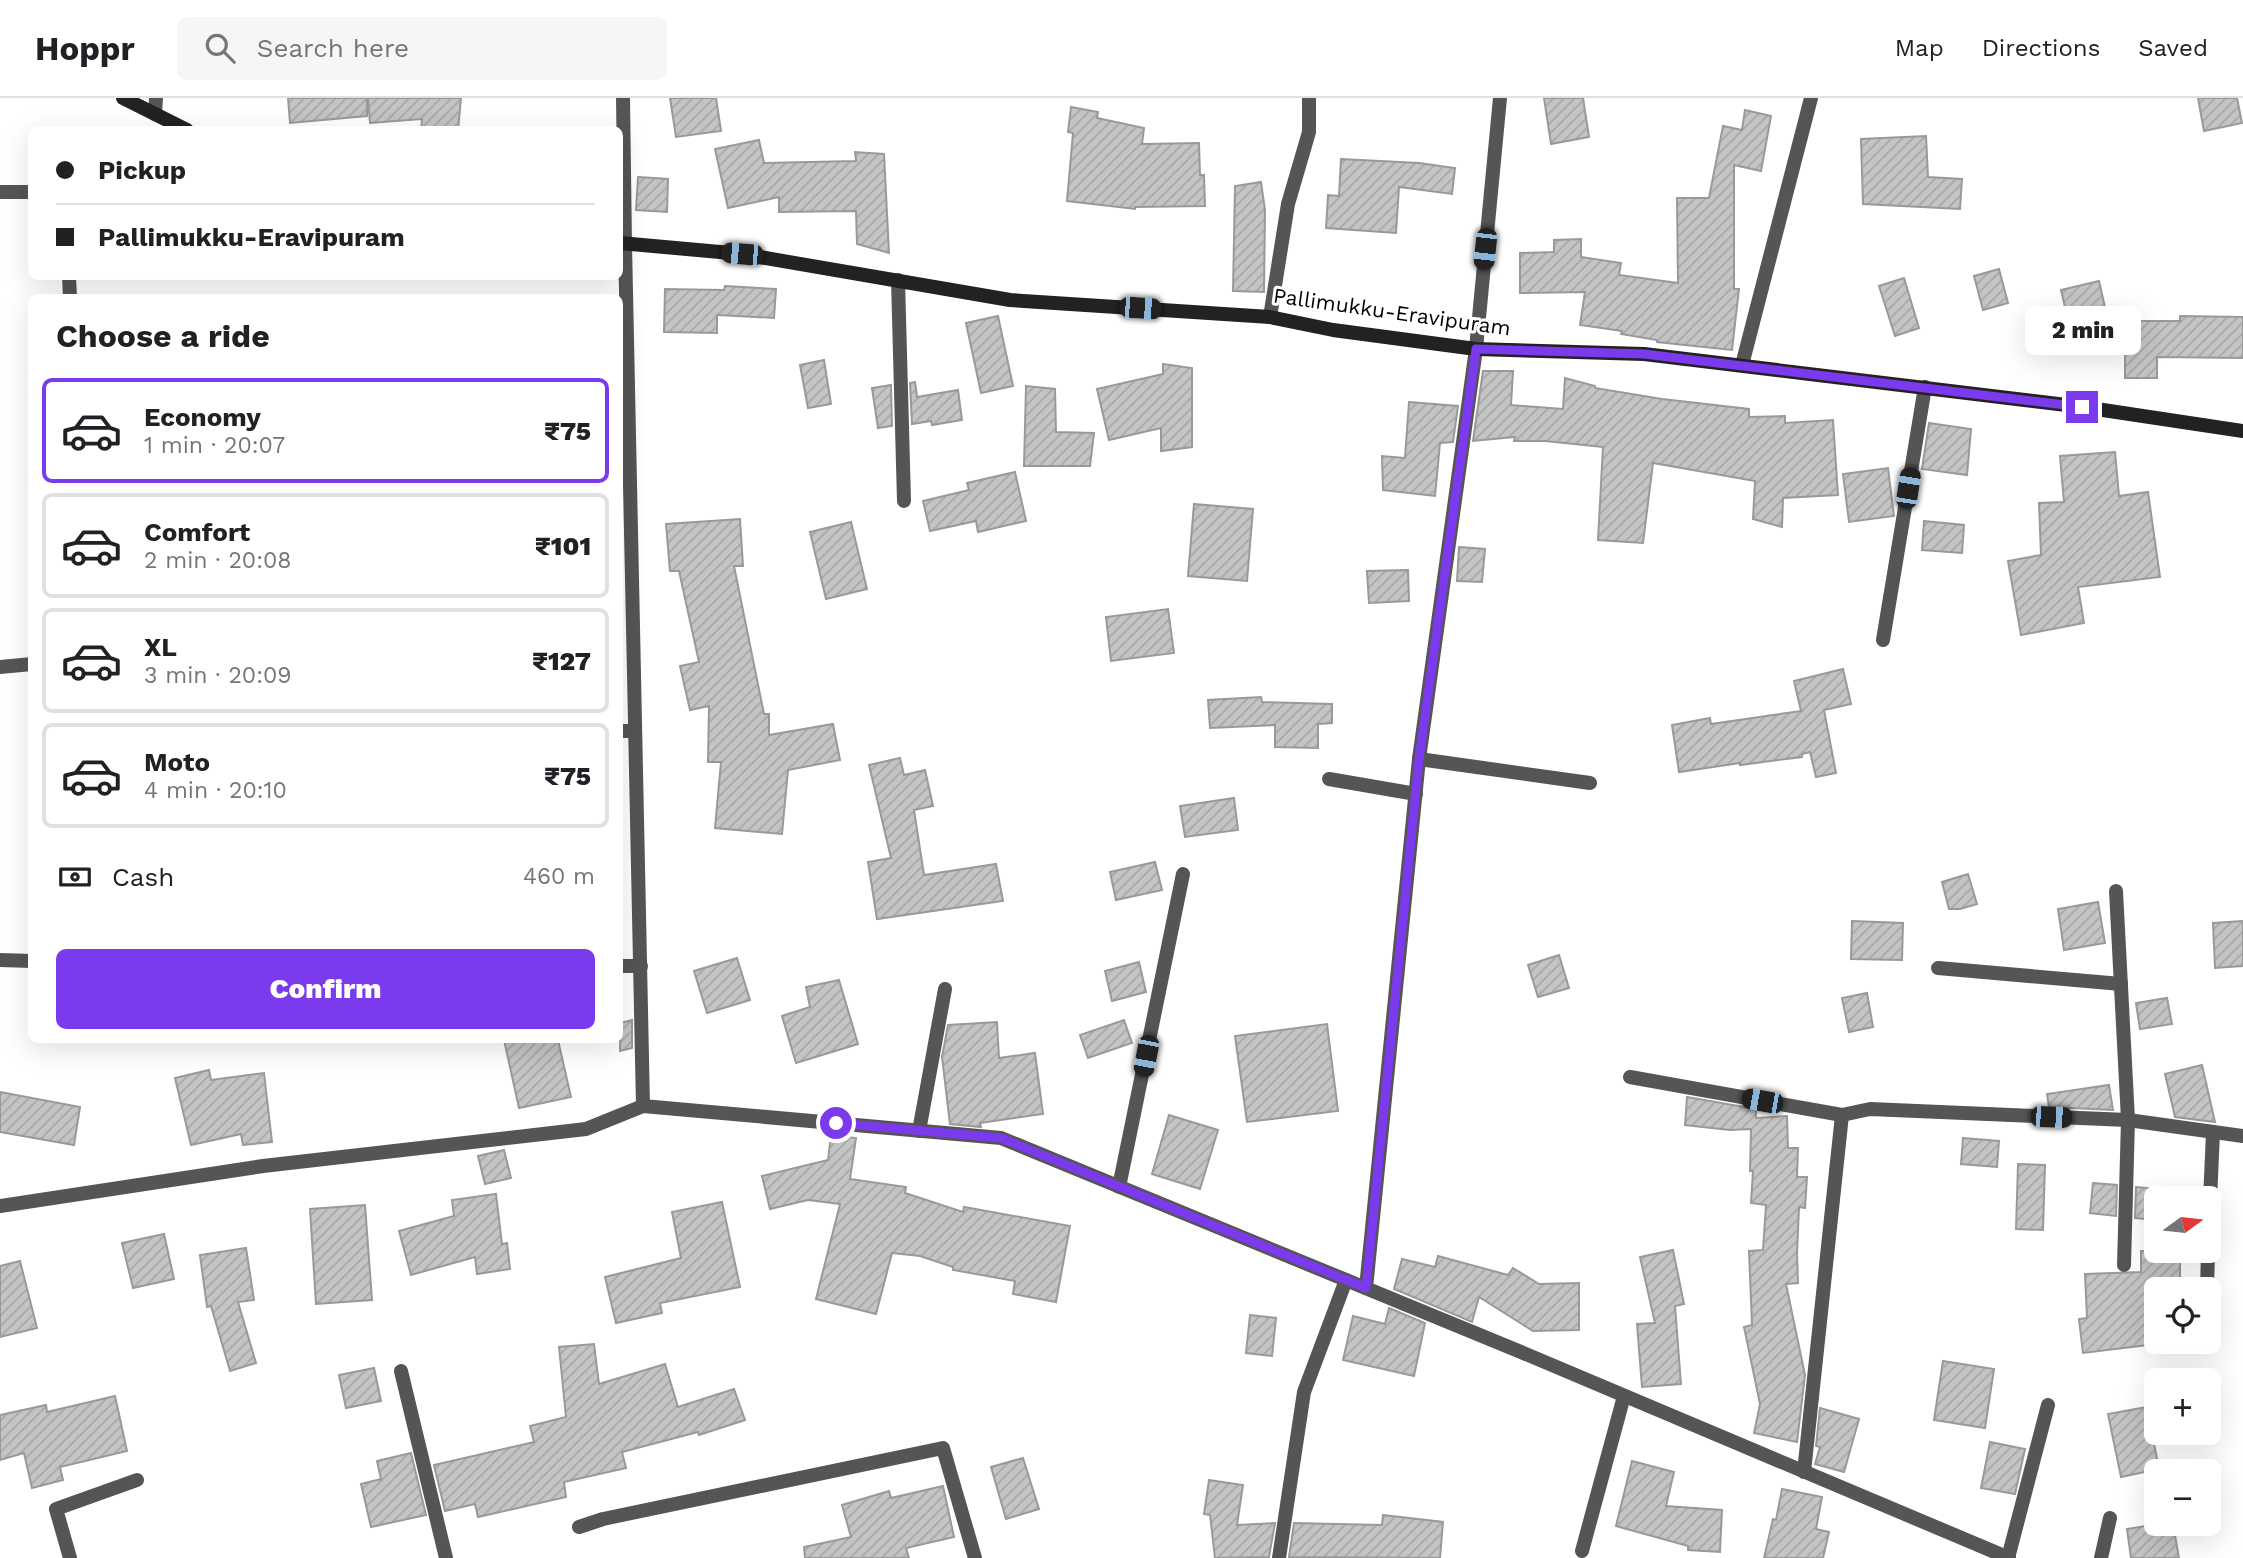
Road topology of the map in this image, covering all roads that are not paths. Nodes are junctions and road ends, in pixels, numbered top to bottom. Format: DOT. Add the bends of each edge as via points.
graph roads {
  1 [pos="123,98"];
  2 [pos="156,98"];
  3 [pos="624,98"];
  4 [pos="1309,98"];
  5 [pos="1500,98"];
  6 [pos="1811,98"];
  7 [pos="155,114"];
  8 [pos="179,126"];
  9 [pos="623,170"];
  10 [pos="0,192"];
  11 [pos="28,192"];
  12 [pos="623,243"];
  13 [pos="623,280"];
  14 [pos="898,280"];
  15 [pos="1270,317"];
  16 [pos="1476,349"];
  17 [pos="1742,365"];
  18 [pos="1925,387"];
  19 [pos="2243,431"];
  20 [pos="904,501"];
  21 [pos="1883,640"];
  22 [pos="28,664"];
  23 [pos="0,667"];
  24 [pos="623,731"];
  25 [pos="635,731"];
  26 [pos="1419,759"];
  27 [pos="1329,779"];
  28 [pos="1590,783"];
  29 [pos="1416,793"];
  30 [pos="1183,874"];
  31 [pos="2116,891"];
  32 [pos="0,960"];
  33 [pos="28,961"];
  34 [pos="623,966"];
  35 [pos="640,966"];
  36 [pos="1938,968"];
  37 [pos="2121,984"];
  38 [pos="945,989"];
  39 [pos="1630,1077"];
  40 [pos="643,1106"];
  41 [pos="1842,1115"];
  42 [pos="2129,1120"];
  43 [pos="919,1131"];
  44 [pos="2213,1132"];
  45 [pos="2243,1136"];
  46 [pos="1119,1186"];
  47 [pos="2211,1186"];
  48 [pos="0,1206"];
  49 [pos="2124,1265"];
  50 [pos="1346,1280"];
  51 [pos="1366,1288"];
  52 [pos="401,1371"];
  53 [pos="1624,1395"];
  54 [pos="2048,1405"];
  55 [pos="1804,1472"];
  56 [pos="137,1480"];
  57 [pos="2110,1518"];
  58 [pos="579,1527"];
  59 [pos="1582,1551"];
  60 [pos="70,1558"];
  61 [pos="446,1558"];
  62 [pos="975,1558"];
  63 [pos="1279,1558"];
  64 [pos="2009,1558"];
  65 [pos="2101,1558"];
  1 -- 7 [label="main road"];
  2 -- 7 [label="street"];
  3 -- 9 [label="street"];
  4 -- 15 [label="street" via="1309,132 1288,204"];
  5 -- 16 [label="street"];
  6 -- 17 [label="street"];
  7 -- 8 [label="main road"];
  10 -- 11 [label="street"];
  12 -- 14 [label="main road, Pallimukku-Eravipuram" via="742,254"];
  13 -- 25 [label="street"];
  14 -- 15 [label="main road, Pallimukku-Eravipuram" via="1010,300"];
  14 -- 20 [label="street"];
  15 -- 16 [label="main road, Pallimukku-Eravipuram"];
  16 -- 17 [label="main road, Pallimukku-Eravipuram" via="1644,354"];
  16 -- 26 [label="street"];
  17 -- 18 [label="main road, Pallimukku-Eravipuram"];
  18 -- 19 [label="main road, Pallimukku-Eravipuram"];
  18 -- 21 [label="street"];
  22 -- 23 [label="street"];
  24 -- 25 [label="street"];
  25 -- 35 [label="street"];
  26 -- 28 [label="street"];
  26 -- 29 [label="street"];
  27 -- 29 [label="street"];
  29 -- 51 [label="street"];
  30 -- 46 [label="street"];
  31 -- 37 [label="street"];
  32 -- 33 [label="street"];
  34 -- 35 [label="street"];
  35 -- 40 [label="street"];
  36 -- 37 [label="street"];
  37 -- 42 [label="street"];
  38 -- 43 [label="street"];
  39 -- 41 [label="street"];
  40 -- 43 [label="street"];
  40 -- 48 [label="street" via="586,1129 263,1166"];
  41 -- 42 [label="street" via="1870,1109"];
  41 -- 55 [label="street"];
  42 -- 44 [label="street"];
  42 -- 49 [label="street"];
  43 -- 46 [label="street" via="1001,1138"];
  44 -- 45 [label="street"];
  44 -- 47 [label="street"];
  46 -- 50 [label="street"];
  50 -- 51 [label="street"];
  50 -- 63 [label="street" via="1304,1392"];
  51 -- 53 [label="street"];
  52 -- 61 [label="street"];
  53 -- 55 [label="street"];
  53 -- 59 [label="street"];
  54 -- 64 [label="street"];
  55 -- 64 [label="street"];
  56 -- 60 [label="street" via="55,1509"];
  57 -- 65 [label="street"];
  58 -- 62 [label="street" via="943,1448"];
}
